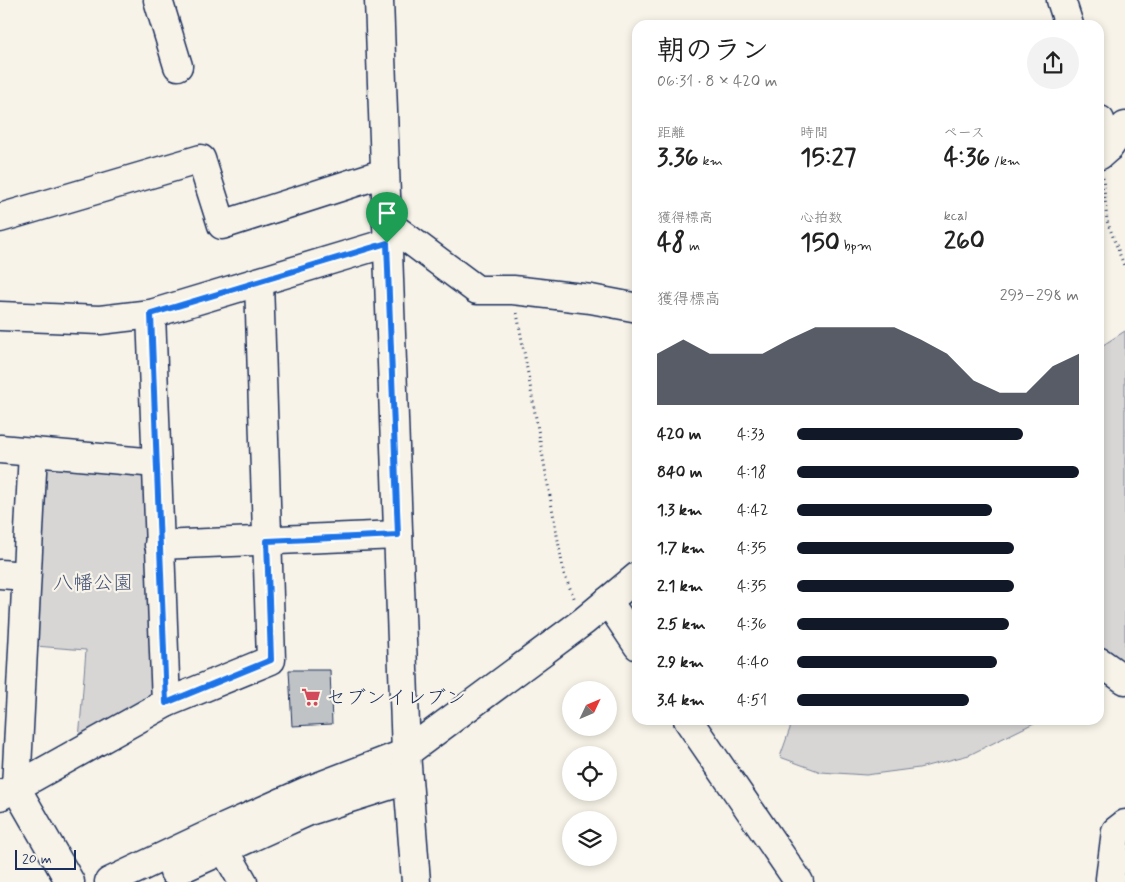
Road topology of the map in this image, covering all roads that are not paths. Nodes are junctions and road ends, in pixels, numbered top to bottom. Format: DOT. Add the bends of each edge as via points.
graph roads {
  1 [pos="158,0"];
  2 [pos="379,0"];
  3 [pos="1061,0"];
  4 [pos="1067,20"];
  5 [pos="178,66"];
  6 [pos="1104,133"];
  7 [pos="1109,150"];
  8 [pos="384,173"];
  9 [pos="0,218"];
  10 [pos="387,233"];
  11 [pos="259,282"];
  12 [pos="632,307"];
  13 [pos="151,314"];
  14 [pos="0,316"];
  15 [pos="0,449"];
  16 [pos="33,452"];
  17 [pos="156,463"];
  18 [pos="398,535"];
  19 [pos="267,541"];
  20 [pos="160,545"];
  21 [pos="13,575"];
  22 [pos="632,581"];
  23 [pos="608,601"];
  24 [pos="632,637"];
  25 [pos="1104,665"];
  26 [pos="1125,680"];
  27 [pos="166,703"];
  28 [pos="691,725"];
  29 [pos="406,753"];
  30 [pos="407,780"];
  31 [pos="8,792"];
  32 [pos="1125,824"];
  33 [pos="219,841"];
  34 [pos="1113,877"];
  35 [pos="70,882"];
  36 [pos="110,882"];
  37 [pos="151,882"];
  38 [pos="243,882"];
  39 [pos="416,882"];
  40 [pos="799,882"];
  1 -- 5 [label="street"];
  2 -- 8 [label="street"];
  3 -- 4 [label="street"];
  6 -- 7 [label="street"];
  8 -- 9 [label="street" via="222,225 202,159"];
  8 -- 10 [label="street"];
  10 -- 11 [label="street"];
  10 -- 12 [label="street" via="478,290 513,290"];
  10 -- 18 [label="street"];
  11 -- 13 [label="street"];
  11 -- 19 [label="street"];
  13 -- 14 [label="street" via="100,320"];
  13 -- 17 [label="street"];
  15 -- 16 [label="street"];
  16 -- 17 [label="street"];
  16 -- 21 [label="street"];
  17 -- 20 [label="street"];
  18 -- 19 [label="street"];
  18 -- 29 [label="street"];
  19 -- 20 [label="street"];
  19 -- 27 [label="street" via="271,660"];
  20 -- 27 [label="street"];
  21 -- 31 [label="street"];
  22 -- 23 [label="street"];
  23 -- 24 [label="street"];
  23 -- 29 [label="street"];
  25 -- 26 [label="street"];
  27 -- 31 [label="street"];
  28 -- 40 [label="street"];
  29 -- 30 [label="street"];
  29 -- 33 [label="street" via="307,791"];
  30 -- 33 [label="street"];
  30 -- 39 [label="street"];
  31 -- 35 [label="street"];
  32 -- 34 [label="street" via="1116,831"];
  33 -- 36 [label="street"];
  33 -- 37 [label="street"];
  33 -- 38 [label="street"];
}
